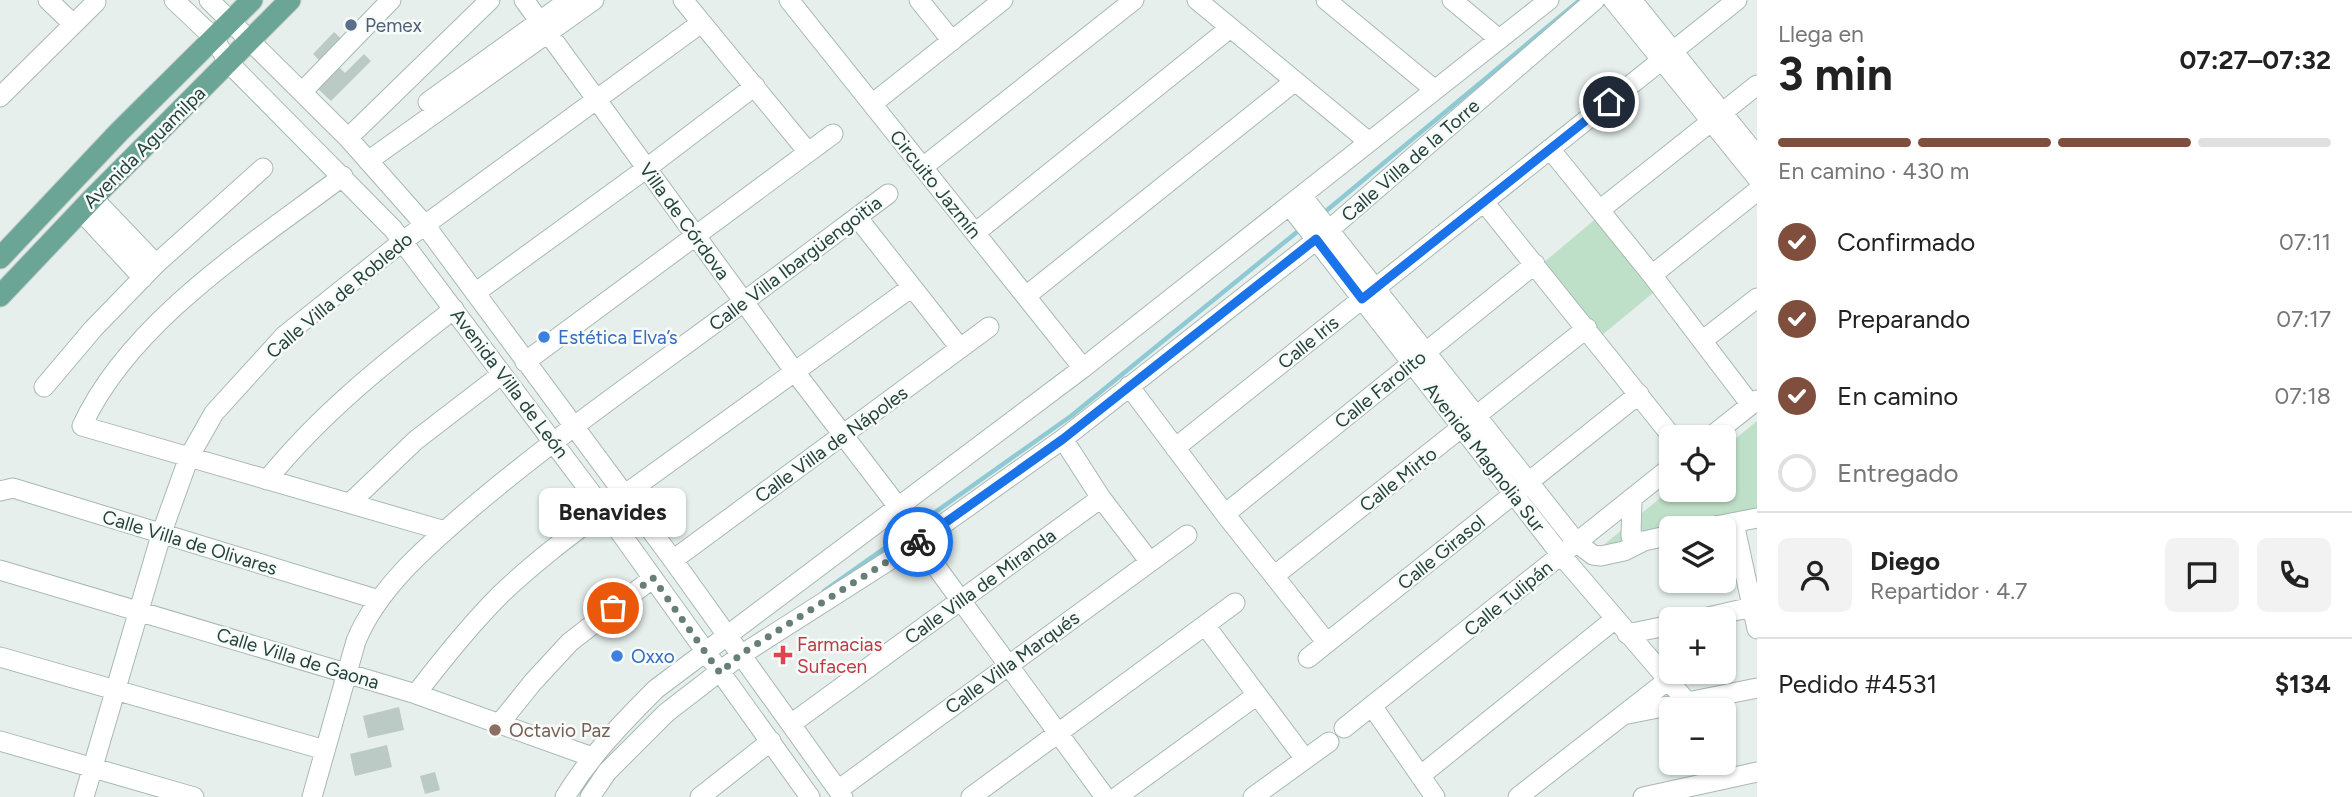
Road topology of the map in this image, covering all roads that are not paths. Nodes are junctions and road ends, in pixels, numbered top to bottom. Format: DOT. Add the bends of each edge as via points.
graph roads {
  1 [pos="48,0"];
  2 [pos="174,0"];
  3 [pos="209,0"];
  4 [pos="252,0"];
  5 [pos="290,0"];
  6 [pos="391,0"];
  7 [pos="490,0"];
  8 [pos="524,0"];
  9 [pos="569,0"];
  10 [pos="594,0"];
  11 [pos="683,0"];
  12 [pos="919,0"];
  13 [pos="1003,0"];
  14 [pos="1134,0"];
  15 [pos="1197,0"];
  16 [pos="1326,0"];
  17 [pos="1452,0"];
  18 [pos="1549,0"];
  19 [pos="1595,0"];
  20 [pos="1613,0"];
  21 [pos="1632,0"];
  22 [pos="1737,0"];
  23 [pos="96,2"];
  24 [pos="794,2"];
  25 [pos="1352,9"];
  26 [pos="231,20"];
  27 [pos="701,23"];
  28 [pos="72,24"];
  29 [pos="544,27"];
  30 [pos="1230,28"];
  31 [pos="214,38"];
  32 [pos="1499,39"];
  33 [pos="250,40"];
  34 [pos="952,41"];
  35 [pos="1667,56"];
  36 [pos="228,61"];
  37 [pos="0,68"];
  38 [pos="1295,81"];
  39 [pos="15,82"];
  40 [pos="1757,85"];
  41 [pos="755,86"];
  42 [pos="1435,90"];
  43 [pos="302,92"];
  44 [pos="0,97"];
  45 [pos="597,101"];
  46 [pos="872,104"];
  47 [pos="1717,117"];
  48 [pos="833,134"];
  49 [pos="1369,142"];
  50 [pos="1550,149"];
  51 [pos="358,150"];
  52 [pos="808,152"];
  53 [pos="1757,156"];
  54 [pos="922,167"];
  55 [pos="262,168"];
  56 [pos="647,168"];
  57 [pos="344,176"];
  58 [pos="1757,178"];
  59 [pos="1757,191"];
  60 [pos="888,194"];
  61 [pos="1295,201"];
  62 [pos="1484,202"];
  63 [pos="87,204"];
  64 [pos="1601,209"];
  65 [pos="858,217"];
  66 [pos="425,225"];
  67 [pos="975,233"];
  68 [pos="1322,235"];
  69 [pos="695,236"];
  70 [pos="403,241"];
  71 [pos="0,258"];
  72 [pos="1535,264"];
  73 [pos="150,271"];
  74 [pos="1652,275"];
  75 [pos="912,287"];
  76 [pos="475,293"];
  77 [pos="1,294"];
  78 [pos="1369,294"];
  79 [pos="1026,296"];
  80 [pos="1757,298"];
  81 [pos="743,303"];
  82 [pos="454,309"];
  83 [pos="989,327"];
  84 [pos="1587,328"];
  85 [pos="1702,341"];
  86 [pos="961,348"];
  87 [pos="1419,358"];
  88 [pos="525,362"];
  89 [pos="1083,368"];
  90 [pos="794,372"];
  91 [pos="502,374"];
  92 [pos="1129,386"];
  93 [pos="44,387"];
  94 [pos="1639,394"];
  95 [pos="1754,403"];
  96 [pos="1470,422"];
  97 [pos="1664,425"];
  98 [pos="1726,425"];
  99 [pos="572,427"];
  100 [pos="843,437"];
  101 [pos="1063,439"];
  102 [pos="553,442"];
  103 [pos="1175,448"];
  104 [pos="189,457"];
  105 [pos="1659,477"];
  106 [pos="267,480"];
  107 [pos="1521,488"];
  108 [pos="0,491"];
  109 [pos="624,495"];
  110 [pos="1101,498"];
  111 [pos="1632,499"];
  112 [pos="350,503"];
  113 [pos="899,508"];
  114 [pos="604,510"];
  115 [pos="1225,514"];
  116 [pos="1757,518"];
  117 [pos="1736,523"];
  118 [pos="445,531"];
  119 [pos="162,532"];
  120 [pos="1736,532"];
  121 [pos="1187,535"];
  122 [pos="1659,538"];
  123 [pos="1644,541"];
  124 [pos="918,542"];
  125 [pos="1577,543"];
  126 [pos="1561,555"];
  127 [pos="673,560"];
  128 [pos="1150,562"];
  129 [pos="0,570"];
  130 [pos="1274,576"];
  131 [pos="653,578"];
  132 [pos="379,600"];
  133 [pos="960,601"];
  134 [pos="1235,603"];
  135 [pos="1752,607"];
  136 [pos="139,611"];
  137 [pos="1736,611"];
  138 [pos="1615,618"];
  139 [pos="1205,625"];
  140 [pos="1659,627"];
  141 [pos="1757,629"];
  142 [pos="1627,634"];
  143 [pos="727,637"];
  144 [pos="1327,643"];
  145 [pos="705,653"];
  146 [pos="741,654"];
  147 [pos="0,657"];
  148 [pos="1308,657"];
  149 [pos="1008,665"];
  150 [pos="1659,670"];
  151 [pos="346,673"];
  152 [pos="720,673"];
  153 [pos="1663,684"];
  154 [pos="1671,684"];
  155 [pos="1757,688"];
  156 [pos="115,690"];
  157 [pos="416,694"];
  158 [pos="1257,695"];
  159 [pos="1684,698"];
  160 [pos="1707,698"];
  161 [pos="1372,706"];
  162 [pos="1659,708"];
  163 [pos="1623,715"];
  164 [pos="500,723"];
  165 [pos="791,724"];
  166 [pos="1058,733"];
  167 [pos="0,741"];
  168 [pos="771,741"];
  169 [pos="325,750"];
  170 [pos="593,757"];
  171 [pos="1305,759"];
  172 [pos="92,768"];
  173 [pos="1757,772"];
  174 [pos="1420,776"];
  175 [pos="1537,788"];
  176 [pos="841,793"];
  177 [pos="84,797"];
  178 [pos="194,797"];
  179 [pos="312,797"];
  180 [pos="565,797"];
  181 [pos="590,797"];
  182 [pos="700,797"];
  183 [pos="810,797"];
  184 [pos="971,797"];
  185 [pos="1105,797"];
  186 [pos="1117,797"];
  187 [pos="1253,797"];
  188 [pos="1435,797"];
  189 [pos="1518,797"];
  190 [pos="1643,797"];
  1 -- 28 [label="street"];
  2 -- 31 [label="street, Avenida Villa de León"];
  3 -- 26 [label="street, Avenida Villa de León"];
  4 -- 26 [label="main road, Avenida Aguamilpa"];
  5 -- 33 [label="main road, Avenida Aguamilpa"];
  6 -- 43 [label="street"];
  7 -- 51 [label="street"];
  8 -- 29 [label="street, Villa de Córdova"];
  9 -- 29 [label="street"];
  10 -- 29 [label="street"];
  11 -- 27 [label="street"];
  12 -- 34 [label="street"];
  13 -- 34 [label="street"];
  14 -- 54 [label="street"];
  15 -- 30 [label="street"];
  16 -- 25 [label="street"];
  17 -- 32 [label="street"];
  18 -- 32 [label="street, Calle Villa de la Torre"];
  19 -- 68 [label="street, Calle Villa de la Torre"];
  20 -- 35 [label="street"];
  21 -- 35 [label="street"];
  22 -- 35 [label="street, Calle Iris"];
  23 -- 28 [label="street"];
  24 -- 46 [label="street, Circuito Jazmín"];
  25 -- 42 [label="street"];
  26 -- 31 [label="main road, Avenida Aguamilpa"];
  26 -- 33 [label="street, Avenida Villa de León"];
  27 -- 41 [label="street"];
  27 -- 45 [label="street, Calle Villa de Robledo"];
  28 -- 39 [label="street"];
  29 -- 45 [label="street, Villa de Córdova"];
  29 -- 51 [label="street"];
  30 -- 38 [label="street"];
  30 -- 67 [label="street"];
  31 -- 36 [label="street, Avenida Villa de León"];
  31 -- 71 [label="main road, Avenida Aguamilpa"];
  32 -- 42 [label="street, Calle Villa de la Torre"];
  33 -- 36 [label="main road, Avenida Aguamilpa"];
  33 -- 43 [label="street, Avenida Villa de León"];
  34 -- 46 [label="street"];
  35 -- 47 [label="street"];
  35 -- 50 [label="street, Calle Iris"];
  36 -- 57 [label="street, Avenida Villa de León"];
  36 -- 63 [label="main road, Avenida Aguamilpa"];
  37 -- 39 [label="street"];
  38 -- 49 [label="street"];
  38 -- 79 [label="street"];
  39 -- 44 [label="street"];
  40 -- 47 [label="street"];
  41 -- 52 [label="street"];
  41 -- 56 [label="street"];
  42 -- 49 [label="street, Calle Villa de la Torre"];
  43 -- 51 [label="street, Avenida Villa de León"];
  45 -- 56 [label="street, Villa de Córdova"];
  45 -- 66 [label="street, Calle Villa de Robledo"];
  46 -- 54 [label="street, Circuito Jazmín"];
  47 -- 53 [label="street"];
  47 -- 58 [label="street"];
  47 -- 64 [label="street"];
  48 -- 52 [label="street"];
  49 -- 61 [label="street, Calle Villa de la Torre"];
  50 -- 62 [label="street, Calle Iris"];
  50 -- 64 [label="street"];
  51 -- 66 [label="street, Avenida Villa de León"];
  52 -- 69 [label="street"];
  54 -- 67 [label="street, Circuito Jazmín"];
  55 -- 73 [label="street"];
  56 -- 69 [label="street, Villa de Córdova"];
  56 -- 76 [label="street"];
  57 -- 70 [label="street, Avenida Villa de León"];
  57 -- 104 [label="street" via="170,313 113,374 82,426"];
  59 -- 74 [label="street"];
  60 -- 65 [label="street, Calle Villa Ibargüengoitia"];
  61 -- 68 [label="street, Avenida Magnolia Sur"];
  61 -- 89 [label="street, Calle Villa de la Torre"];
  62 -- 72 [label="street"];
  62 -- 78 [label="street, Calle Iris"];
  63 -- 73 [label="street"];
  63 -- 77 [label="main road, Avenida Aguamilpa"];
  64 -- 74 [label="street"];
  65 -- 75 [label="street"];
  65 -- 81 [label="street, Calle Villa Ibargüengoitia"];
  66 -- 70 [label="street, Calle Villa de Robledo"];
  66 -- 76 [label="street, Avenida Villa de León"];
  67 -- 79 [label="street, Circuito Jazmín"];
  68 -- 78 [label="street, Avenida Magnolia Sur"];
  68 -- 92 [label="street, Calle Villa de la Torre"];
  69 -- 81 [label="street, Villa de Córdova"];
  69 -- 88 [label="street"];
  70 -- 82 [label="street, Avenida Villa de León"];
  70 -- 104 [label="street, Calle Villa de Robledo" via="284,336 214,413"];
  72 -- 84 [label="street"];
  72 -- 87 [label="street, Calle Farolito"];
  73 -- 93 [label="street"];
  74 -- 85 [label="street"];
  75 -- 86 [label="street"];
  75 -- 90 [label="street"];
  76 -- 88 [label="street, Avenida Villa de León"];
  78 -- 87 [label="street, Avenida Magnolia Sur"];
  78 -- 103 [label="street, Calle Iris"];
  79 -- 89 [label="street, Circuito Jazmín"];
  80 -- 85 [label="street"];
  81 -- 90 [label="street, Villa de Córdova"];
  81 -- 99 [label="street, Calle Villa Ibargüengoitia"];
  82 -- 91 [label="street, Avenida Villa de León"];
  82 -- 106 [label="street" via="367,377 295,444"];
  83 -- 86 [label="street, Calle Villa de Nápoles"];
  84 -- 94 [label="street"];
  84 -- 96 [label="street, Calle Mirto"];
  85 -- 95 [label="street"];
  86 -- 100 [label="street, Calle Villa de Nápoles"];
  87 -- 96 [label="street, Avenida Magnolia Sur"];
  87 -- 115 [label="street, Calle Farolito"];
  88 -- 99 [label="street, Avenida Villa de León"];
  89 -- 113 [label="street, Calle Villa de la Torre"];
  90 -- 100 [label="street, Villa de Córdova"];
  90 -- 109 [label="street"];
  91 -- 102 [label="street, Avenida Villa de León"];
  91 -- 112 [label="street" via="416,440"];
  92 -- 101 [label="street, Calle Villa de la Torre"];
  92 -- 103 [label="street"];
  94 -- 97 [label="street"];
  94 -- 107 [label="street, Calle Girasol"];
  95 -- 98 [label="street"];
  96 -- 107 [label="street, Avenida Magnolia Sur"];
  96 -- 130 [label="street, Calle Mirto"];
  99 -- 102 [label="street, Calle Villa Ibargüengoitia"];
  99 -- 109 [label="street, Avenida Villa de León"];
  100 -- 113 [label="street, Villa de Córdova"];
  100 -- 127 [label="street, Calle Villa de Nápoles"];
  101 -- 110 [label="street"];
  101 -- 124 [label="street, Calle Villa de la Torre"];
  102 -- 114 [label="street, Avenida Villa de León"];
  102 -- 118 [label="street, Calle Villa Ibargüengoitia"];
  103 -- 115 [label="street"];
  104 -- 106 [label="street"];
  104 -- 119 [label="street, Calle Villa de Robledo"];
  105 -- 111 [label="street, Calle Tulipán"];
  106 -- 112 [label="street"];
  107 -- 125 [label="street, Avenida Magnolia Sur"];
  107 -- 126 [label="street, Avenida Magnolia Sur"];
  107 -- 144 [label="street, Calle Girasol"];
  108 -- 119 [label="street, Calle Villa de Olivares" via="13,488"];
  109 -- 127 [label="street, Avenida Villa de León"];
  110 -- 128 [label="street"];
  110 -- 133 [label="street, Calle Villa de Miranda"];
  111 -- 123 [label="street" via="1631,536"];
  111 -- 125 [label="street, Calle Tulipán"];
  112 -- 118 [label="street"];
  113 -- 143 [label="street, Calle Villa de la Torre"];
  114 -- 131 [label="street, Avenida Villa de León"];
  114 -- 157 [label="street" via="499,596"];
  115 -- 130 [label="street"];
  116 -- 117 [label="street"];
  118 -- 132 [label="street, Calle Villa Ibargüengoitia"];
  119 -- 132 [label="street, Calle Villa de Olivares"];
  119 -- 136 [label="street, Calle Villa de Robledo"];
  120 -- 135 [label="street"];
  121 -- 128 [label="street, Calle Villa Marqués"];
  122 -- 123 [label="street"];
  123 -- 125 [label="street" via="1601,556"];
  124 -- 133 [label="street"];
  124 -- 146 [label="street, Calle Villa de la Torre"];
  125 -- 126 [label="street, Calle Tulipán"];
  126 -- 138 [label="street, Avenida Magnolia Sur"];
  126 -- 161 [label="street, Calle Tulipán"];
  127 -- 143 [label="street, Avenida Villa de León"];
  128 -- 149 [label="street, Calle Villa Marqués"];
  129 -- 136 [label="street, Calle Villa de Gaona"];
  130 -- 144 [label="street"];
  131 -- 145 [label="street, Avenida Villa de León"];
  131 -- 164 [label="street" via="570,642"];
  132 -- 151 [label="street, Calle Villa Ibargüengoitia" via="362,626"];
  133 -- 149 [label="street"];
  133 -- 165 [label="street, Calle Villa de Miranda"];
  134 -- 139 [label="street"];
  135 -- 137 [label="street"];
  135 -- 141 [label="street"];
  136 -- 151 [label="street, Calle Villa de Gaona"];
  136 -- 156 [label="street, Calle Villa de Robledo"];
  138 -- 142 [label="street, Avenida Magnolia Sur"];
  138 -- 174 [label="street"];
  139 -- 158 [label="street"];
  139 -- 166 [label="street"];
  140 -- 142 [label="street"];
  142 -- 150 [label="street, Avenida Magnolia Sur"];
  143 -- 145 [label="street, Calle Villa de la Torre"];
  143 -- 146 [label="street, Avenida Villa de León"];
  144 -- 148 [label="street, Calle Girasol"];
  145 -- 152 [label="street, Avenida Villa de León"];
  145 -- 170 [label="street, Calle Villa de la Torre" via="656,689"];
  146 -- 152 [label="street, Calle Villa de la Torre"];
  146 -- 165 [label="street, Avenida Villa de León"];
  147 -- 156 [label="street"];
  149 -- 166 [label="street"];
  149 -- 176 [label="street, Calle Villa Marqués"];
  151 -- 157 [label="street, Calle Villa de Gaona"];
  151 -- 169 [label="street, Calle Villa Ibargüengoitia"];
  152 -- 168 [label="street, Avenida Villa de León"];
  152 -- 181 [label="street, Calle Villa de la Torre" via="666,713 607,772"];
  153 -- 163 [label="street"];
  154 -- 159 [label="street, Avenida Magnolia Sur"];
  155 -- 160 [label="street"];
  156 -- 169 [label="street"];
  156 -- 172 [label="street, Calle Villa de Robledo"];
  157 -- 164 [label="street, Calle Villa de Gaona"];
  158 -- 171 [label="street"];
  158 -- 186 [label="street"];
  161 -- 171 [label="street, Calle Tulipán"];
  161 -- 174 [label="street"];
  162 -- 163 [label="street"];
  163 -- 175 [label="street"];
  164 -- 170 [label="street, Calle Villa de Gaona"];
  165 -- 176 [label="street, Avenida Villa de León"];
  166 -- 184 [label="street"];
  166 -- 185 [label="street"];
  167 -- 172 [label="street"];
  168 -- 182 [label="street"];
  168 -- 183 [label="street, Avenida Villa de León"];
  169 -- 179 [label="street, Calle Villa Ibargüengoitia"];
  170 -- 180 [label="street, Calle Villa de la Torre"];
  171 -- 187 [label="street, Calle Tulipán"];
  172 -- 177 [label="street, Calle Villa de Robledo"];
  172 -- 178 [label="street"];
  173 -- 190 [label="street"];
  174 -- 188 [label="street"];
  175 -- 189 [label="street"];
}
